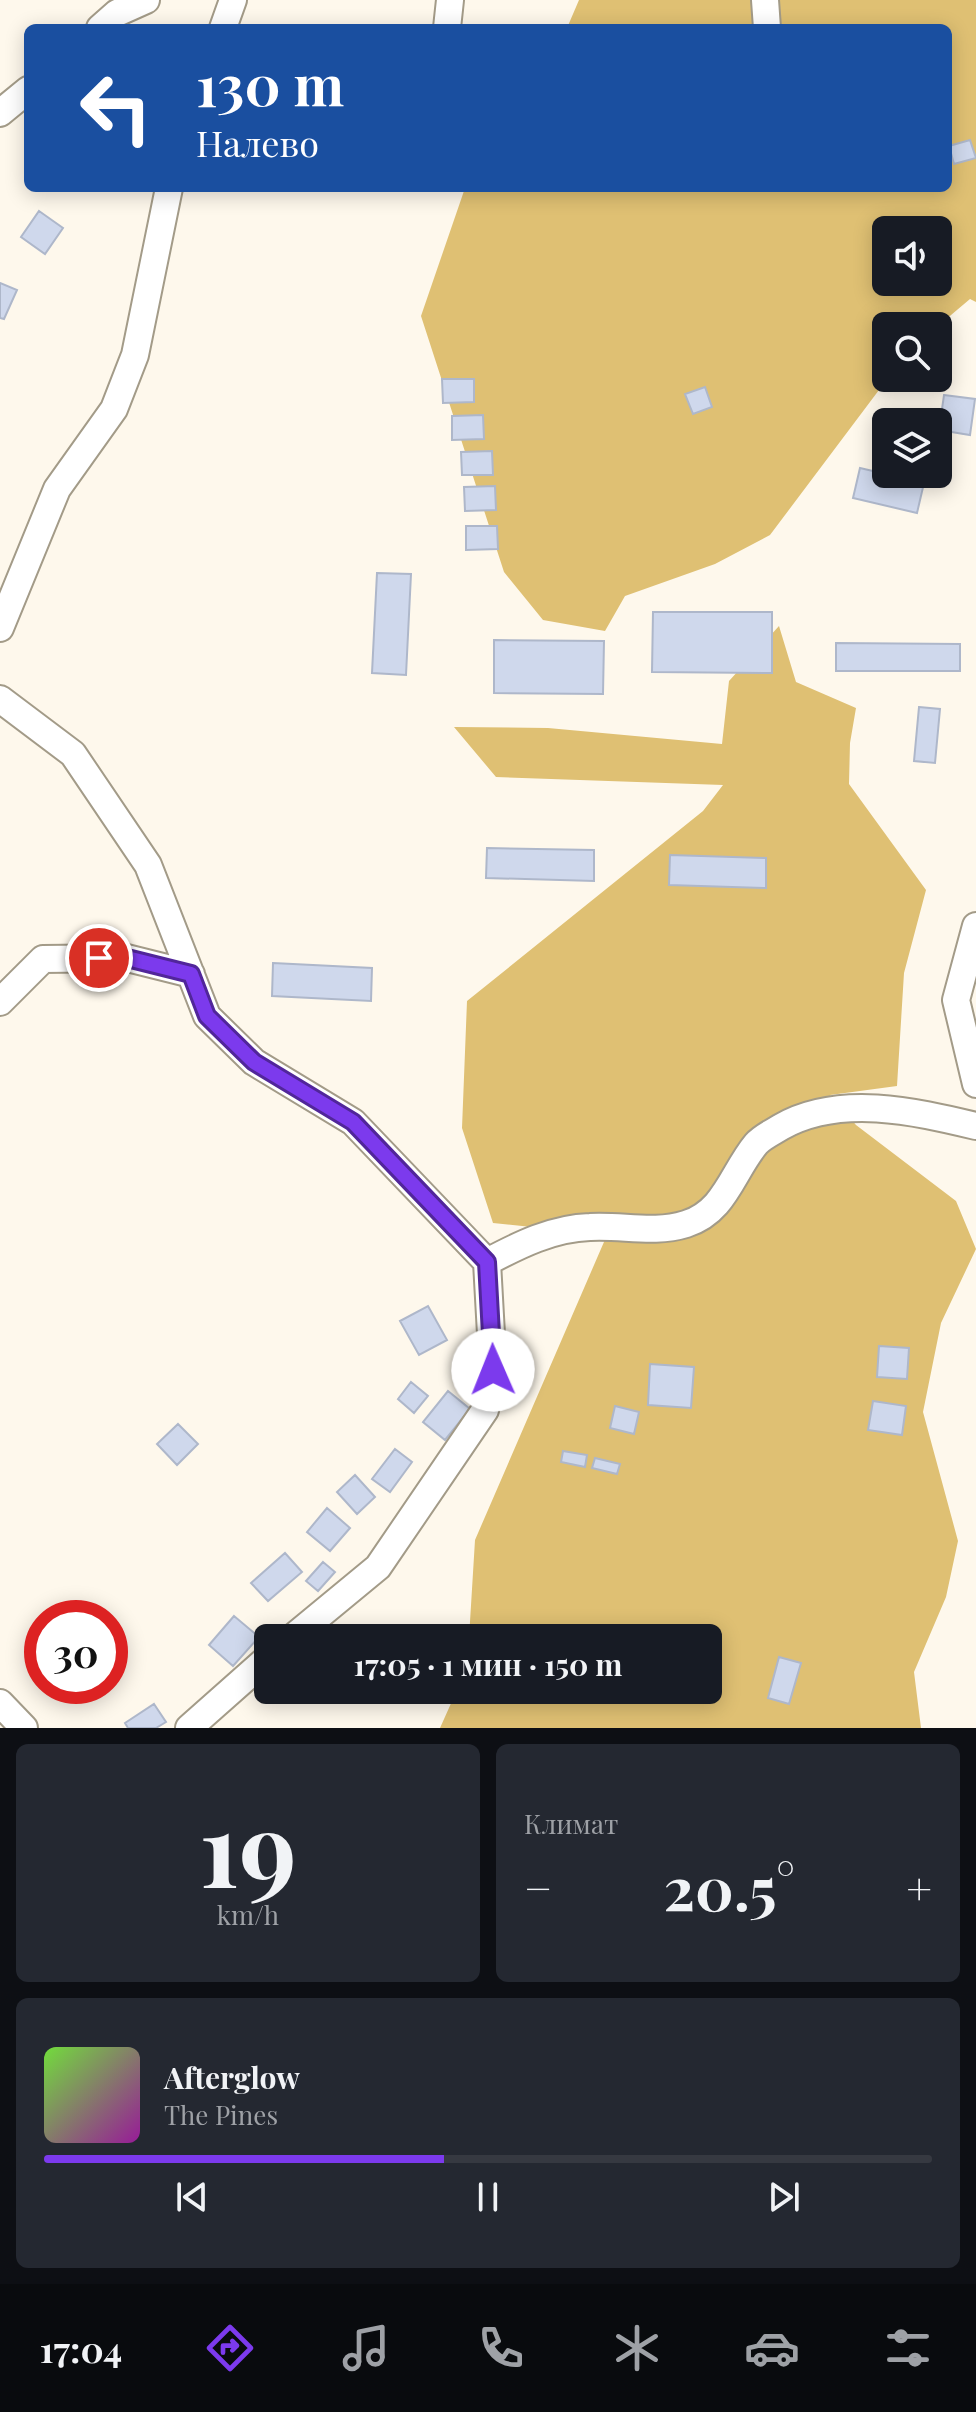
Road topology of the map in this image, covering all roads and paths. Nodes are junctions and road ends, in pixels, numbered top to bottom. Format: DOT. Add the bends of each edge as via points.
graph roads {
  1 [pos="146,0"];
  2 [pos="233,0"];
  3 [pos="450,0"];
  4 [pos="765,0"];
  5 [pos="105,24"];
  6 [pos="224,24"];
  7 [pos="447,24"];
  8 [pos="767,24"];
  9 [pos="24,93"];
  10 [pos="0,113"];
  11 [pos="168,192"];
  12 [pos="0,628"];
  13 [pos="0,699"];
  14 [pos="976,926"];
  15 [pos="191,974"];
  16 [pos="0,1002"];
  17 [pos="976,1084"];
  18 [pos="976,1126"];
  19 [pos="487,1262"];
  20 [pos="309,1624"];
  21 [pos="254,1670"];
  22 [pos="0,1703"];
  23 [pos="24,1728"];
  24 [pos="189,1728"];
  1 -- 5 [label="street"];
  2 -- 6 [label="street"];
  3 -- 7 [label="street"];
  4 -- 8 [label="street"];
  9 -- 10 [label="street"];
  11 -- 12 [label="street" via="135,355 114,409 57,489"];
  13 -- 15 [label="street" via="73,754 148,865"];
  14 -- 17 [label="street" via="956,1000"];
  15 -- 16 [label="street" via="127,958 43,959"];
  15 -- 19 [label="street" via="207,1016 254,1062 353,1122"];
  18 -- 19 [label="street" via="917,1113 837,1108 800,1116 758,1141 724,1197 705,1217 653,1230 589,1227 556,1233"];
  19 -- 20 [label="street" via="493,1370 485,1410 378,1567"];
  21 -- 24 [label="street"];
  22 -- 23 [label="street"];
}
